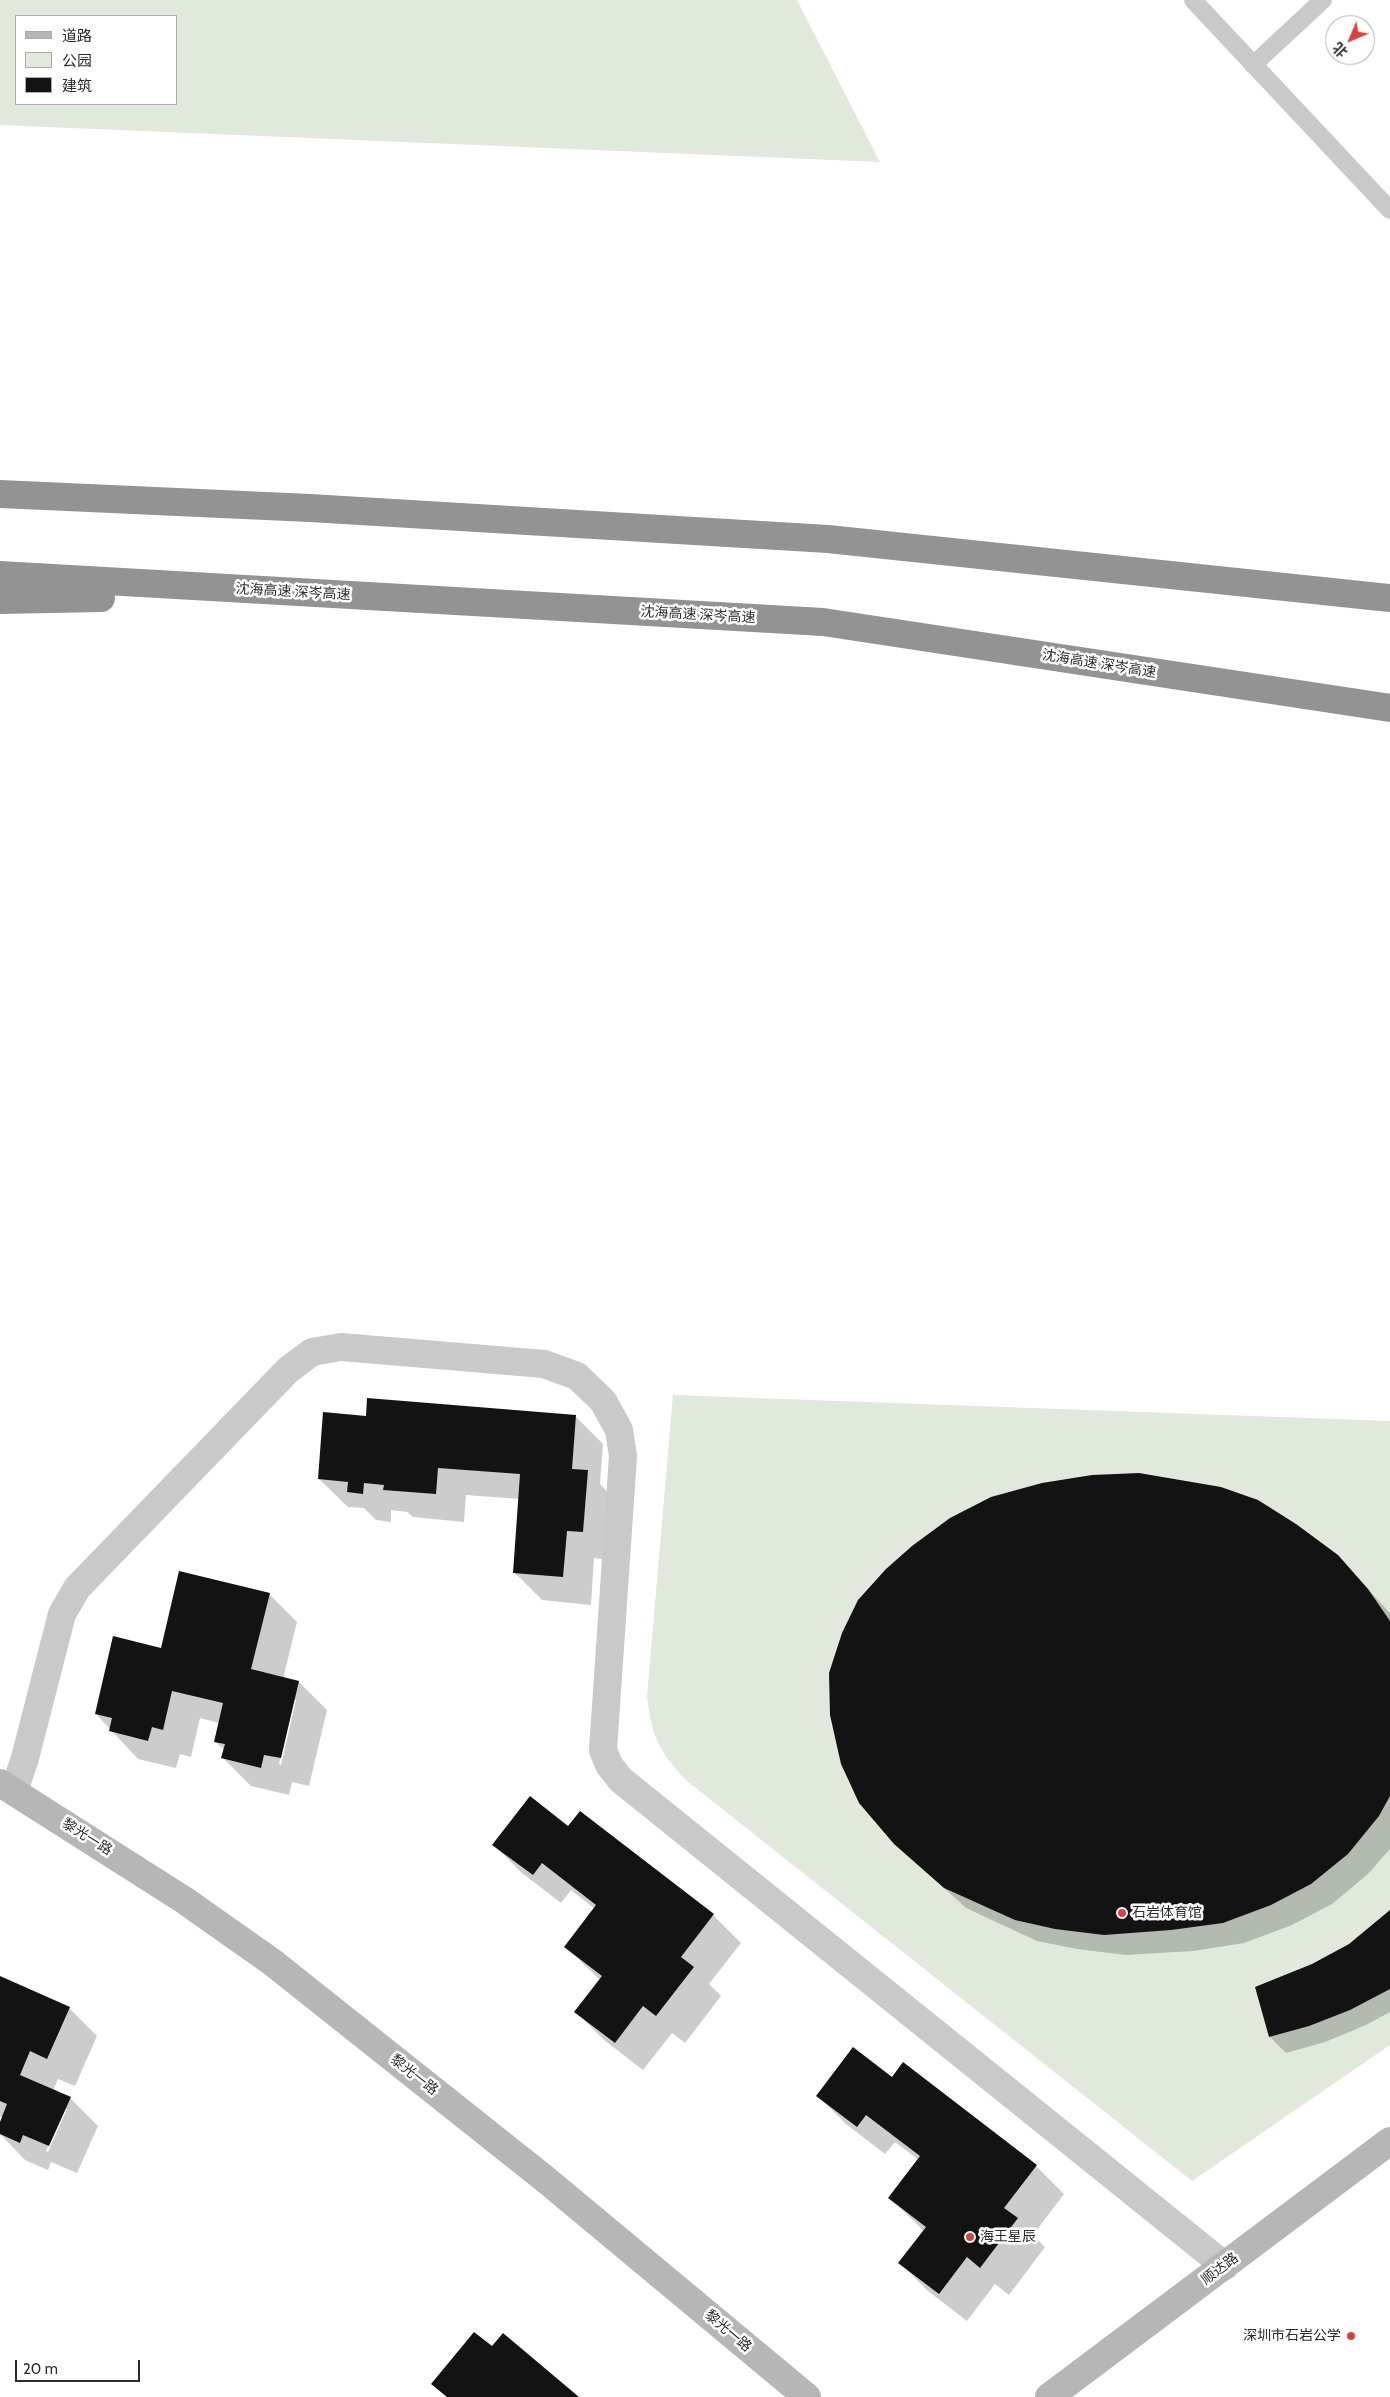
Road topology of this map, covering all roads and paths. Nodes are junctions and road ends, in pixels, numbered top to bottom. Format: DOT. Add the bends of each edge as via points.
graph roads {
  1 [pos="1193,0"];
  2 [pos="1322,0"];
  3 [pos="1253,65"];
  4 [pos="1390,210"];
  5 [pos="0,494"];
  6 [pos="0,575"];
  7 [pos="314,594"];
  8 [pos="1390,598"];
  9 [pos="0,600"];
  10 [pos="1390,708"];
  11 [pos="7,1787"];
  12 [pos="1390,2141"];
  13 [pos="1225,2266"];
  14 [pos="807,2397"];
  15 [pos="1049,2397"];
  1 -- 3 [label="lane"];
  2 -- 3 [label="lane"];
  3 -- 4 [label="lane"];
  5 -- 8 [label="highway" via="310,508 828,539"];
  6 -- 7 [label="highway, 沈海高速 深岑高速"];
  7 -- 9 [label="highway"];
  7 -- 10 [label="highway, 沈海高速 深岑高速" via="823,622"];
  11 -- 13 [label="street" via="26,1758 62,1614 77,1588 288,1370 312,1352 341,1347 544,1364 577,1376 604,1401 619,1430 623,1456 603,1750 609,1766 621,1780"];
  11 -- 14 [label="street, 黎光一路" via="184,1900 272,1962 545,2179"];
  12 -- 13 [label="street, 顺达路"];
  13 -- 15 [label="street, 顺达路"];
}
